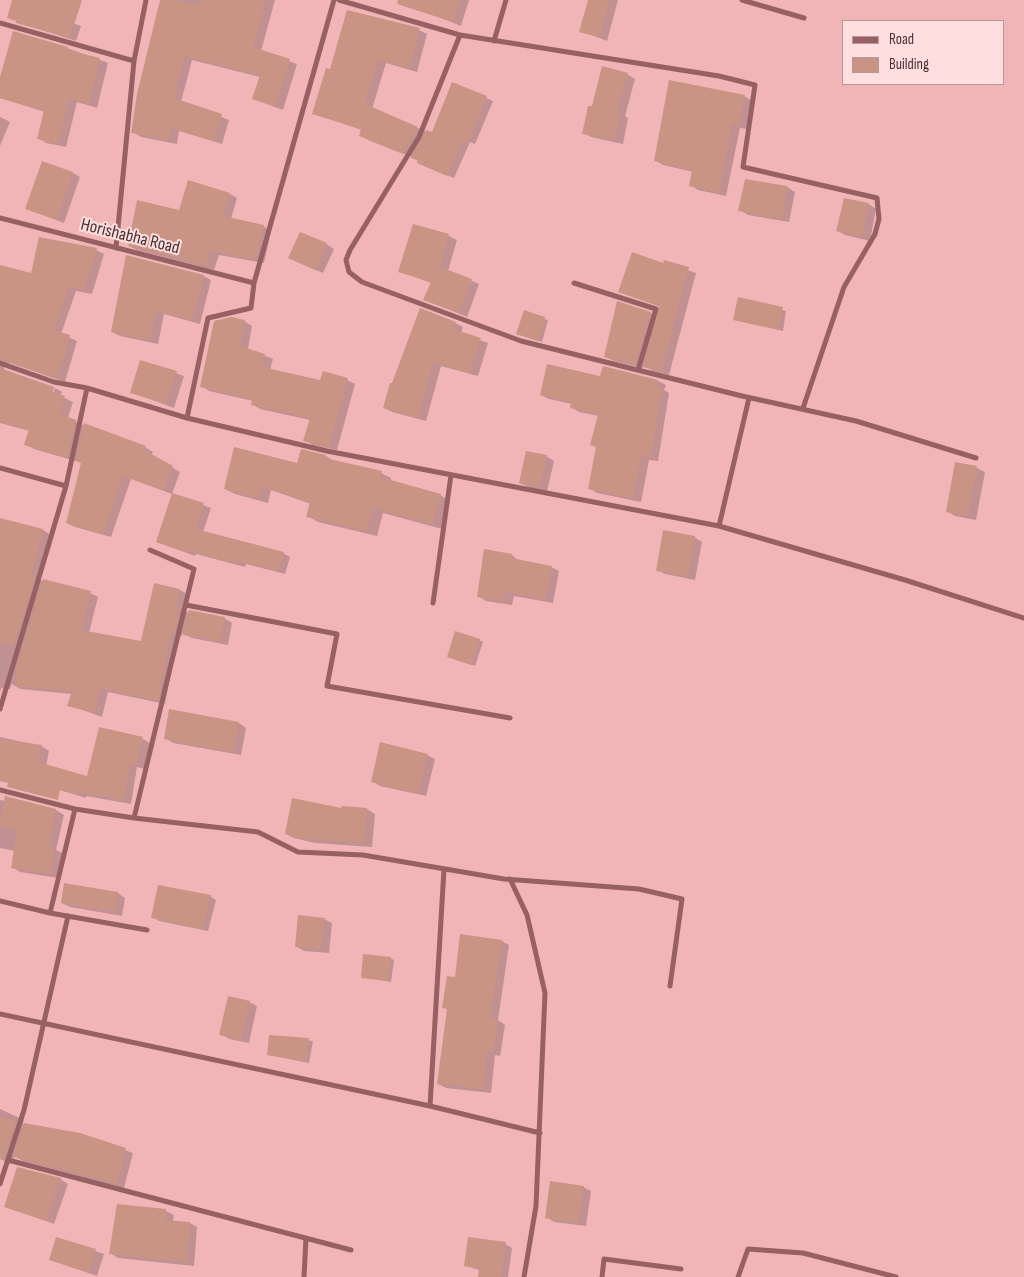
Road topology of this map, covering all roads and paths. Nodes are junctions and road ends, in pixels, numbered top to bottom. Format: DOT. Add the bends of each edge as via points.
graph roads {
  1 [pos="146,0"];
  2 [pos="334,0"];
  3 [pos="339,0"];
  4 [pos="506,0"];
  5 [pos="742,0"];
  6 [pos="804,18"];
  7 [pos="0,23"];
  8 [pos="460,35"];
  9 [pos="494,41"];
  10 [pos="134,61"];
  11 [pos="0,218"];
  12 [pos="116,248"];
  13 [pos="254,283"];
  14 [pos="574,283"];
  15 [pos="0,363"];
  16 [pos="638,370"];
  17 [pos="87,388"];
  18 [pos="749,398"];
  19 [pos="803,408"];
  20 [pos="187,418"];
  21 [pos="976,458"];
  22 [pos="0,468"];
  23 [pos="451,475"];
  24 [pos="66,486"];
  25 [pos="719,526"];
  26 [pos="150,550"];
  27 [pos="433,603"];
  28 [pos="186,605"];
  29 [pos="1024,618"];
  30 [pos="0,709"];
  31 [pos="510,718"];
  32 [pos="0,790"];
  33 [pos="76,809"];
  34 [pos="134,818"];
  35 [pos="444,869"];
  36 [pos="510,879"];
  37 [pos="0,901"];
  38 [pos="50,913"];
  39 [pos="68,916"];
  40 [pos="147,930"];
  41 [pos="670,986"];
  42 [pos="0,1014"];
  43 [pos="43,1025"];
  44 [pos="430,1106"];
  45 [pos="540,1133"];
  46 [pos="8,1160"];
  47 [pos="0,1184"];
  48 [pos="306,1238"];
  49 [pos="351,1250"];
  50 [pos="681,1269"];
  51 [pos="304,1277"];
  52 [pos="524,1277"];
  53 [pos="602,1277"];
  54 [pos="738,1277"];
  55 [pos="896,1277"];
  1 -- 10 [label="street"];
  2 -- 13 [label="street"];
  3 -- 8 [label="street"];
  4 -- 9 [label="street"];
  5 -- 6 [label="street"];
  7 -- 10 [label="street"];
  8 -- 9 [label="street"];
  8 -- 16 [label="street" via="419,137 350,250 346,260 349,272 362,282 521,341"];
  9 -- 19 [label="street" via="719,76 755,85 743,167 877,198 880,220 844,287"];
  10 -- 12 [label="street"];
  11 -- 12 [label="street, Horishabha Road"];
  12 -- 13 [label="street, Horishabha Road"];
  13 -- 20 [label="street" via="251,308 208,318"];
  14 -- 16 [label="street" via="656,309"];
  15 -- 17 [label="street" via="54,382"];
  16 -- 18 [label="street"];
  17 -- 20 [label="street"];
  17 -- 24 [label="street"];
  18 -- 19 [label="street"];
  18 -- 25 [label="street"];
  19 -- 21 [label="street"];
  20 -- 23 [label="street" via="327,451"];
  22 -- 24 [label="street"];
  23 -- 25 [label="street"];
  23 -- 27 [label="street"];
  24 -- 30 [label="street"];
  25 -- 29 [label="street"];
  26 -- 28 [label="street" via="194,569"];
  28 -- 31 [label="street" via="337,634 327,686"];
  28 -- 34 [label="street"];
  32 -- 33 [label="street"];
  33 -- 34 [label="street"];
  33 -- 38 [label="street"];
  34 -- 35 [label="street" via="258,832 298,852 363,855"];
  35 -- 36 [label="street"];
  35 -- 44 [label="street"];
  36 -- 41 [label="street" via="639,889 682,899"];
  36 -- 45 [label="street" via="527,915 545,994"];
  37 -- 38 [label="street"];
  38 -- 39 [label="street"];
  39 -- 40 [label="street"];
  39 -- 43 [label="street"];
  42 -- 43 [label="street"];
  43 -- 44 [label="street"];
  43 -- 46 [label="street" via="24,1110"];
  44 -- 45 [label="street"];
  45 -- 52 [label="street" via="536,1206"];
  46 -- 47 [label="street"];
  46 -- 48 [label="street"];
  48 -- 49 [label="street"];
  48 -- 51 [label="street"];
  50 -- 53 [label="street" via="604,1259"];
  54 -- 55 [label="street" via="748,1249 803,1253"];
}
